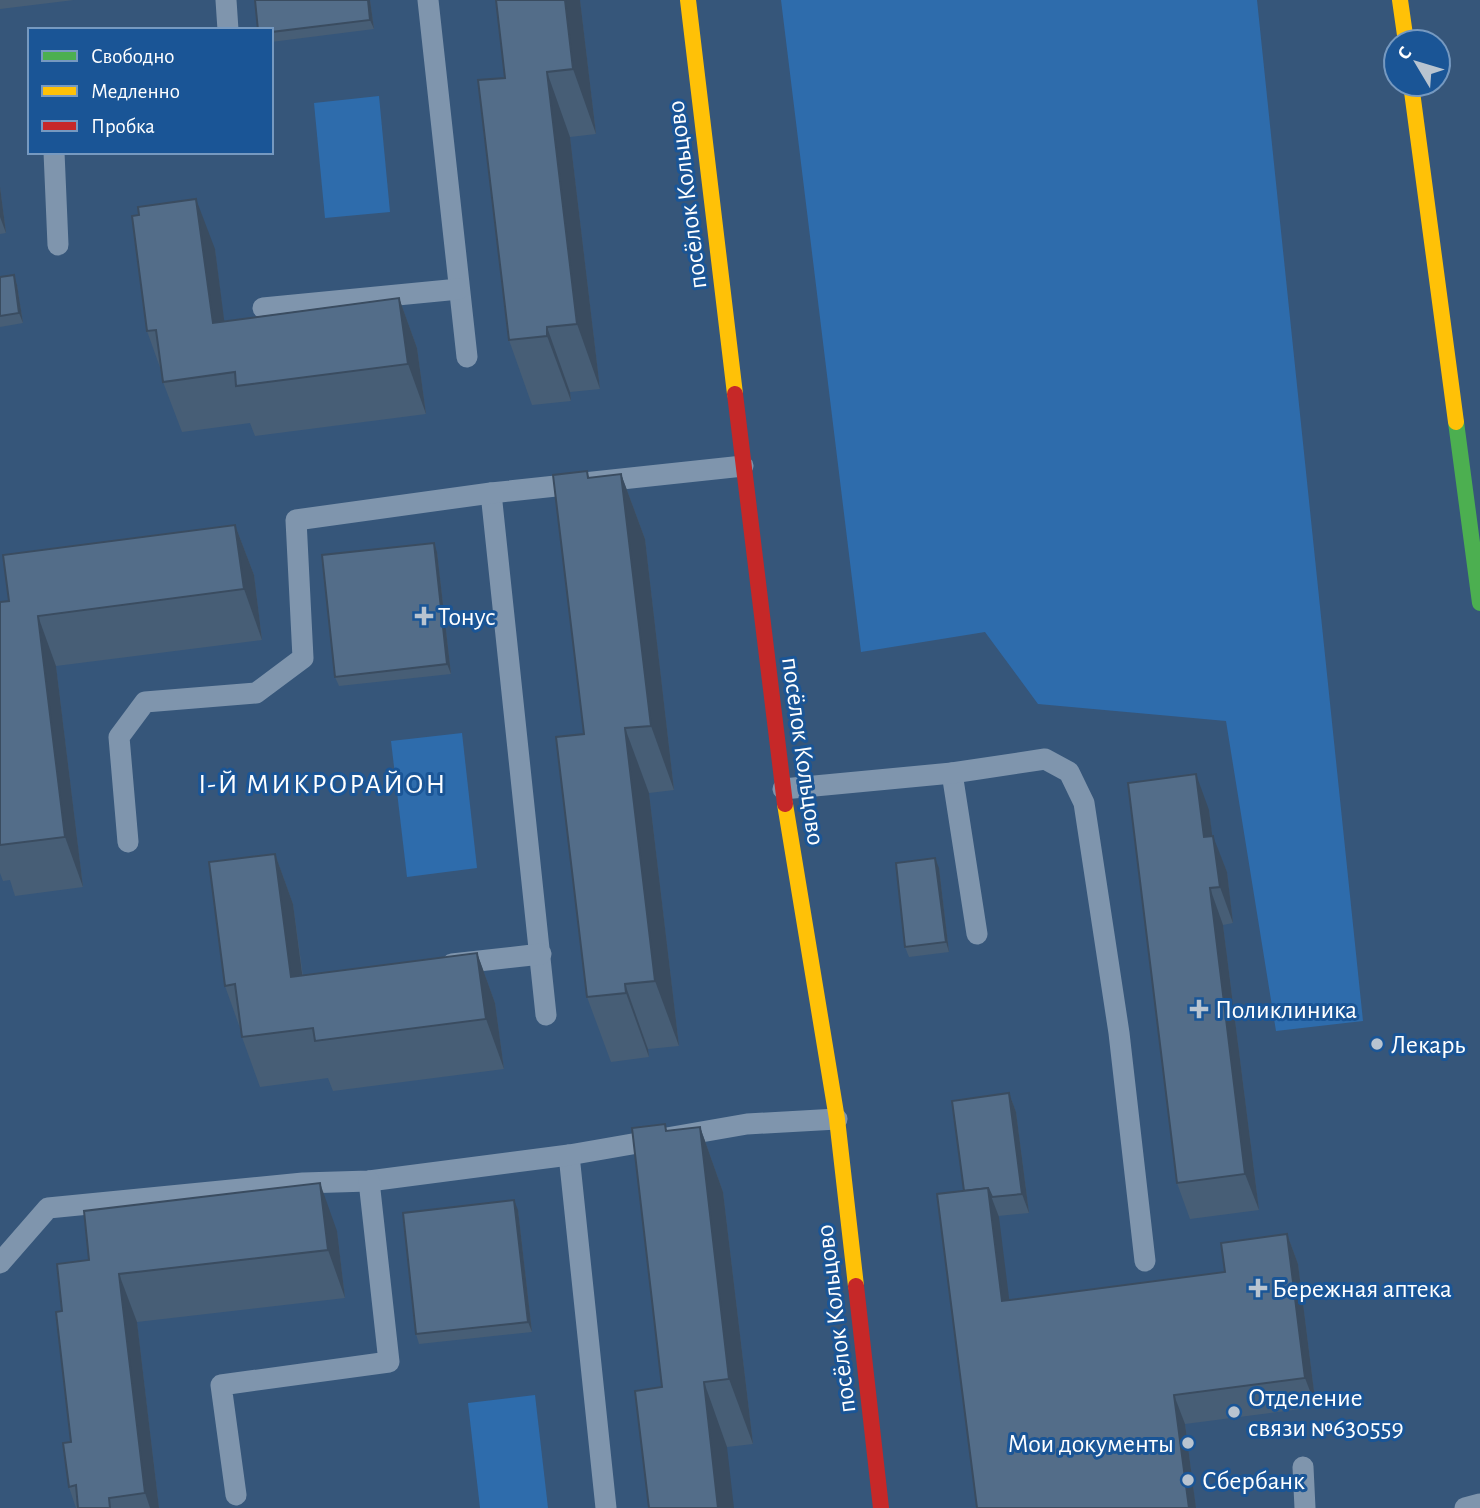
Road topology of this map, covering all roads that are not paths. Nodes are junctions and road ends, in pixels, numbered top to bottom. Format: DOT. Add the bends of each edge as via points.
graph roads {
  1 [pos="226,0"];
  2 [pos="428,0"];
  3 [pos="688,0"];
  4 [pos="1400,0"];
  5 [pos="228,28"];
  6 [pos="1404,28"];
  7 [pos="1414,98"];
  8 [pos="54,154"];
  9 [pos="58,245"];
  10 [pos="459,289"];
  11 [pos="263,308"];
  12 [pos="467,357"];
  13 [pos="743,466"];
  14 [pos="491,493"];
  15 [pos="1480,603"];
  16 [pos="952,773"];
  17 [pos="783,789"];
  18 [pos="128,842"];
  19 [pos="976,934"];
  20 [pos="541,954"];
  21 [pos="436,966"];
  22 [pos="546,1015"];
  23 [pos="836,1118"];
  24 [pos="569,1155"];
  25 [pos="369,1181"];
  26 [pos="1145,1261"];
  27 [pos="0,1263"];
  28 [pos="1303,1467"];
  29 [pos="236,1495"];
  30 [pos="1480,1504"];
  31 [pos="606,1508"];
  32 [pos="881,1508"];
  33 [pos="1305,1508"];
  34 [pos="1465,1508"];
  1 -- 5 [label="lane"];
  2 -- 10 [label="lane"];
  3 -- 13 [label="street, посёлок Кольцово"];
  4 -- 6 [label="street"];
  7 -- 15 [label="street"];
  8 -- 9 [label="lane"];
  10 -- 11 [label="lane"];
  10 -- 12 [label="lane"];
  13 -- 14 [label="lane"];
  13 -- 17 [label="street, посёлок Кольцово"];
  14 -- 18 [label="lane" via="296,520 303,658 256,693 145,702 119,737"];
  14 -- 20 [label="lane"];
  16 -- 17 [label="lane"];
  16 -- 19 [label="lane"];
  16 -- 26 [label="lane" via="1045,760 1069,772 1084,803 1119,1033"];
  17 -- 23 [label="street, посёлок Кольцово"];
  20 -- 21 [label="lane"];
  20 -- 22 [label="lane"];
  23 -- 24 [label="lane" via="747,1124"];
  23 -- 32 [label="street, посёлок Кольцово"];
  24 -- 25 [label="lane"];
  24 -- 31 [label="lane"];
  25 -- 27 [label="lane" via="303,1183 48,1208"];
  25 -- 29 [label="lane" via="389,1362 221,1385"];
  28 -- 33 [label="lane"];
  30 -- 34 [label="lane"];
}
